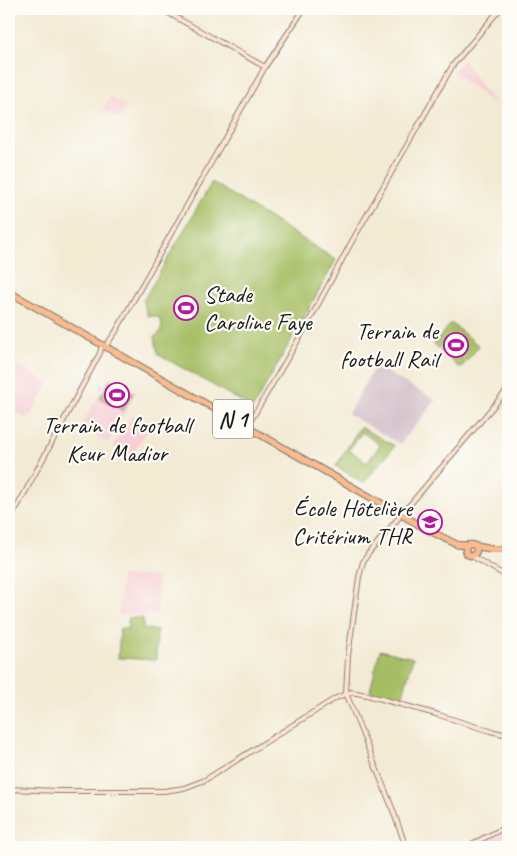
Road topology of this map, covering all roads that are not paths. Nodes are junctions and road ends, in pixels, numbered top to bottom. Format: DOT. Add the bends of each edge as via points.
graph roads {
  1 [pos="161,9"];
  2 [pos="304,9"];
  3 [pos="500,9"];
  4 [pos="265,67"];
  5 [pos="9,292"];
  6 [pos="105,346"];
  7 [pos="508,389"];
  8 [pos="247,428"];
  9 [pos="402,515"];
  10 [pos="9,522"];
  11 [pos="508,549"];
  12 [pos="473,550"];
  13 [pos="508,576"];
  14 [pos="346,693"];
  15 [pos="508,735"];
  16 [pos="9,789"];
  17 [pos="508,826"];
  18 [pos="406,847"];
  19 [pos="466,847"];
  1 -- 4 [label="main road"];
  2 -- 4 [label="main road"];
  3 -- 8 [label="main road" via="453,65"];
  4 -- 6 [label="main road"];
  5 -- 6 [label="highway, N 1"];
  6 -- 8 [label="highway, N 1"];
  6 -- 10 [label="main road"];
  7 -- 9 [label="main road"];
  8 -- 9 [label="highway, N 1"];
  9 -- 12 [label="highway, N 1" via="447,540"];
  9 -- 14 [label="main road" via="362,565 348,656"];
  11 -- 12 [label="highway, N 1"];
  12 -- 13 [label="main road" via="478,560"];
  14 -- 15 [label="main road" via="356,692"];
  14 -- 16 [label="main road" via="205,780 184,788 134,792"];
  14 -- 18 [label="main road"];
  17 -- 19 [label="main road"];
}
